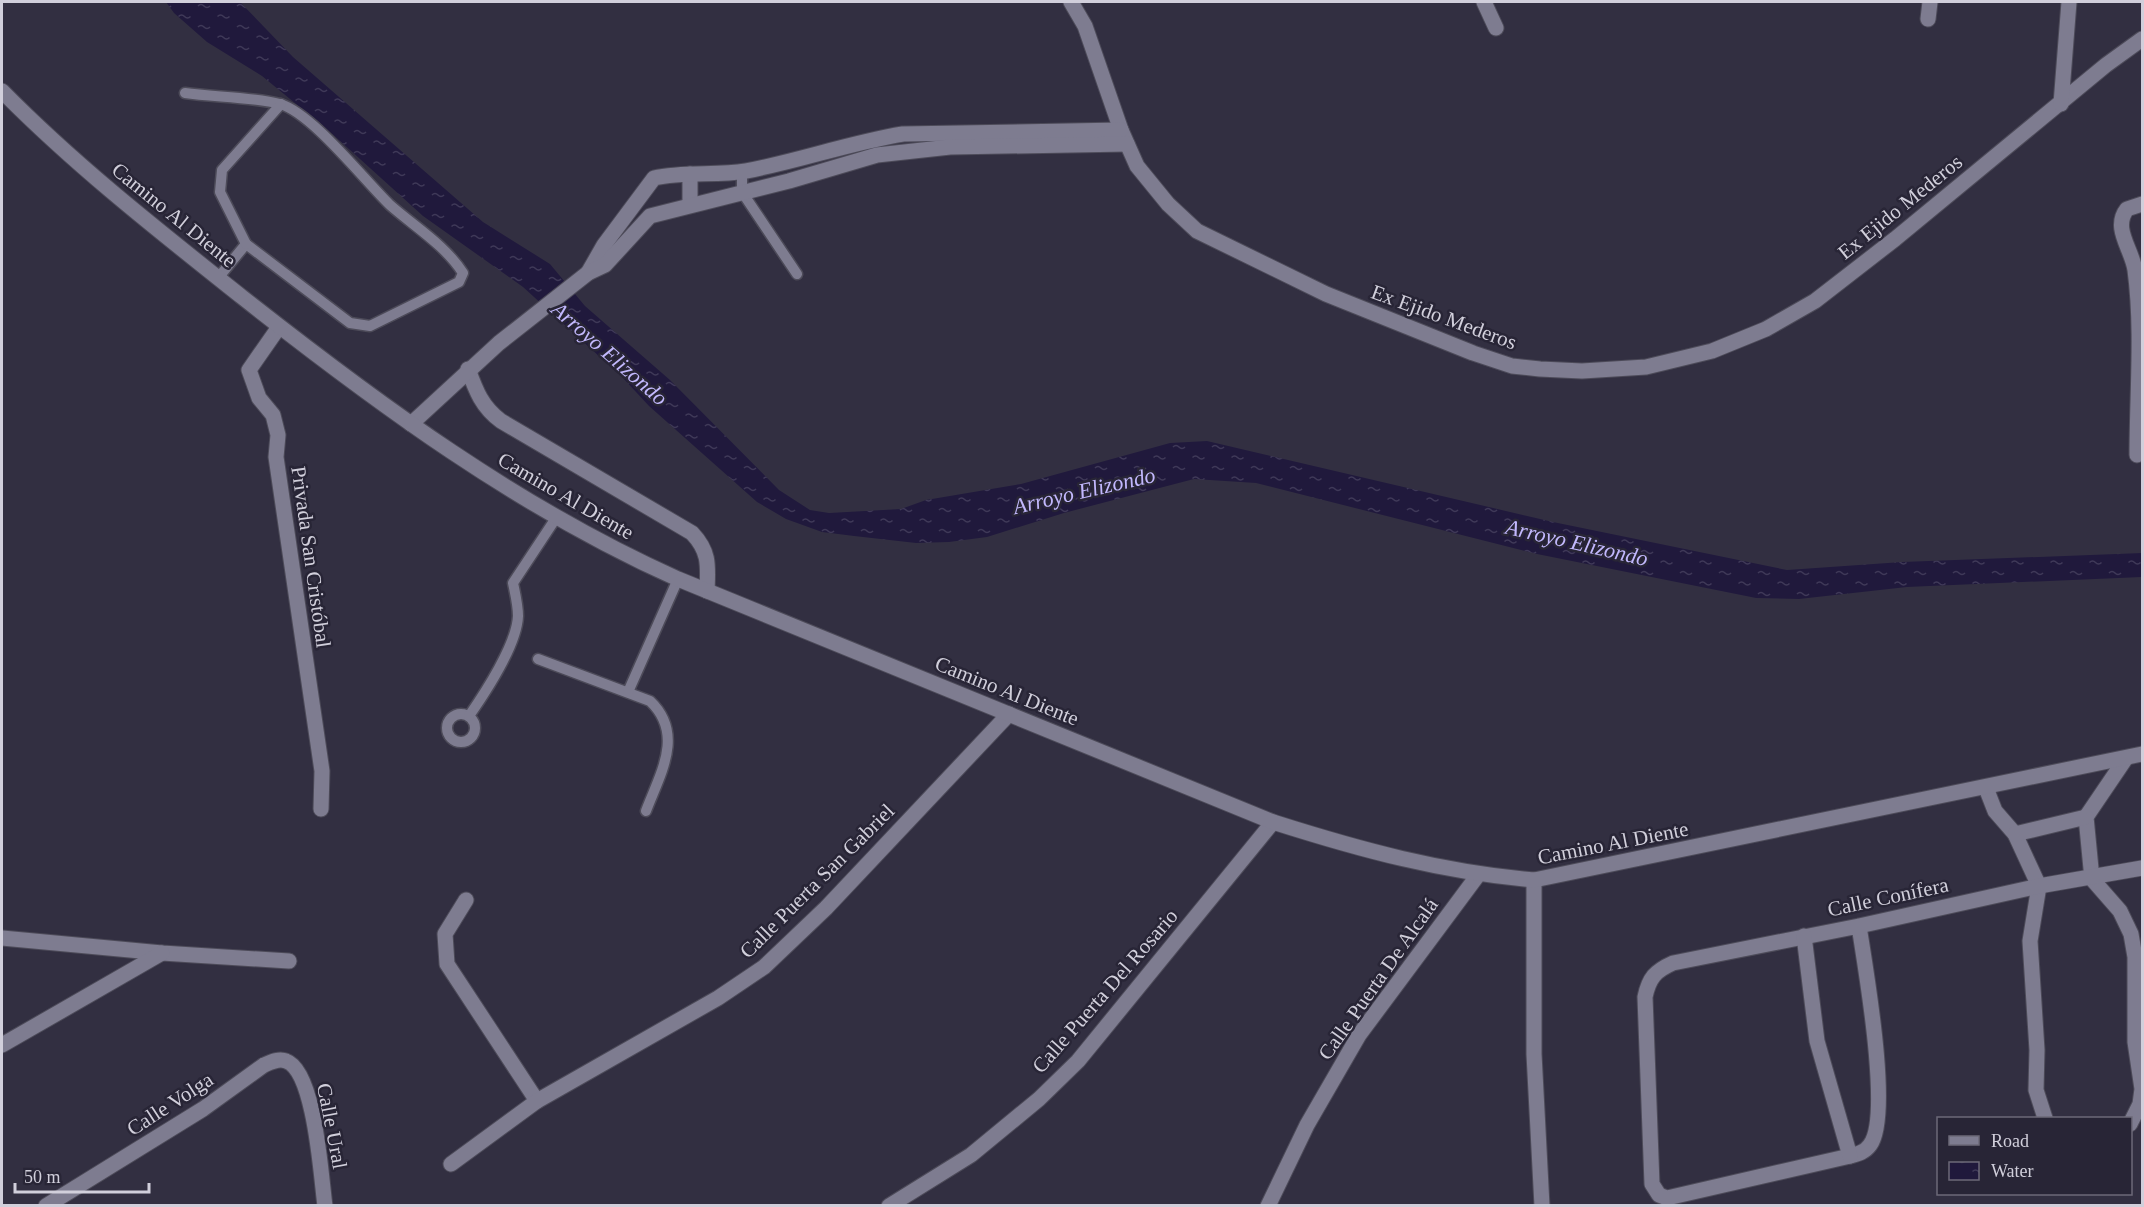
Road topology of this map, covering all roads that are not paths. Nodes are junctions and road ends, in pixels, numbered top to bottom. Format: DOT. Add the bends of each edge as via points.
graph roads {
  1 [pos="1071,2"];
  2 [pos="1484,2"];
  3 [pos="1930,2"];
  4 [pos="2069,2"];
  5 [pos="1928,20"];
  6 [pos="1496,28"];
  7 [pos="2142,39"];
  8 [pos="184,93"];
  9 [pos="3,94"];
  10 [pos="281,104"];
  11 [pos="2061,104"];
  12 [pos="1124,137"];
  13 [pos="949,139"];
  14 [pos="742,172"];
  15 [pos="690,174"];
  16 [pos="742,192"];
  17 [pos="637,199"];
  18 [pos="690,204"];
  19 [pos="2142,204"];
  20 [pos="650,216"];
  21 [pos="246,244"];
  22 [pos="797,274"];
  23 [pos="584,277"];
  24 [pos="218,278"];
  25 [pos="279,327"];
  26 [pos="468,369"];
  27 [pos="411,424"];
  28 [pos="2137,455"];
  29 [pos="555,518"];
  30 [pos="678,579"];
  31 [pos="707,591"];
  32 [pos="538,659"];
  33 [pos="628,692"];
  34 [pos="1009,714"];
  35 [pos="469,716"];
  36 [pos="2142,754"];
  37 [pos="2126,758"];
  38 [pos="1986,788"];
  39 [pos="321,809"];
  40 [pos="646,811"];
  41 [pos="2086,817"];
  42 [pos="1274,822"];
  43 [pos="2015,834"];
  44 [pos="2142,868"];
  45 [pos="1478,875"];
  46 [pos="2092,879"];
  47 [pos="1534,880"];
  48 [pos="2039,886"];
  49 [pos="466,900"];
  50 [pos="1858,926"];
  51 [pos="1804,936"];
  52 [pos="2,938"];
  53 [pos="162,953"];
  54 [pos="290,962"];
  55 [pos="2,1045"];
  56 [pos="286,1061"];
  57 [pos="537,1101"];
  58 [pos="2044,1117"];
  59 [pos="2132,1120"];
  60 [pos="1850,1156"];
  61 [pos="451,1164"];
  62 [pos="46,1206"];
  63 [pos="325,1206"];
  64 [pos="889,1206"];
  65 [pos="1268,1206"];
  66 [pos="1542,1206"];
  1 -- 12 [label="street, Ex Ejido Mederos" via="1085,26"];
  2 -- 6 [label="street"];
  3 -- 5 [label="street"];
  4 -- 11 [label="street"];
  7 -- 11 [label="street, Ex Ejido Mederos"];
  8 -- 10 [label="lane"];
  9 -- 24 [label="street, Camino Al Diente" via="69,156"];
  10 -- 21 [label="lane" via="222,170 220,192"];
  10 -- 21 [label="lane" via="334,146 390,204 454,258 463,273 459,282 370,326 350,324"];
  11 -- 12 [label="street, Ex Ejido Mederos" via="1833,287 1766,329 1712,351 1646,367 1582,371 1512,366 1473,353 1326,294 1197,231 1137,166"];
  12 -- 13 [label="street"];
  13 -- 14 [label="street" via="903,134"];
  13 -- 16 [label="street"];
  14 -- 15 [label="street"];
  14 -- 16 [label="lane"];
  15 -- 17 [label="street" via="654,178"];
  15 -- 18 [label="street"];
  16 -- 18 [label="street"];
  16 -- 22 [label="lane"];
  17 -- 20 [label="street"];
  17 -- 23 [label="street"];
  18 -- 20 [label="street"];
  19 -- 28 [label="street" via="2127,209 2120,220 2133,259 2137,288"];
  20 -- 23 [label="street" via="605,265"];
  21 -- 24 [label="lane"];
  23 -- 26 [label="street"];
  24 -- 25 [label="street, Camino Al Diente"];
  25 -- 27 [label="street, Camino Al Diente"];
  25 -- 39 [label="street, Privada San Cristóbal" via="249,370 259,398 273,415 278,435 276,458 322,771"];
  26 -- 27 [label="street"];
  26 -- 31 [label="street" via="487,410 501,421 692,533 709,558"];
  27 -- 29 [label="street, Camino Al Diente"];
  29 -- 30 [label="street, Camino Al Diente" via="612,550"];
  29 -- 35 [label="lane" via="513,583 516,628 491,684"];
  30 -- 31 [label="street, Camino Al Diente"];
  30 -- 33 [label="lane"];
  31 -- 34 [label="street, Camino Al Diente"];
  32 -- 33 [label="lane"];
  33 -- 40 [label="lane" via="650,701 661,711 668,727 668,746"];
  34 -- 42 [label="street, Camino Al Diente"];
  34 -- 57 [label="street, Calle Puerta San Gabriel" via="826,908 764,967 718,998"];
  36 -- 37 [label="street, Camino Al Diente"];
  37 -- 38 [label="street, Camino Al Diente"];
  37 -- 41 [label="street"];
  38 -- 43 [label="street" via="1995,811"];
  38 -- 47 [label="street, Camino Al Diente"];
  41 -- 43 [label="street"];
  41 -- 46 [label="street"];
  42 -- 45 [label="street, Camino Al Diente" via="1409,862"];
  42 -- 64 [label="street, Calle Puerta Del Rosario" via="1078,1061 971,1155"];
  43 -- 48 [label="street"];
  44 -- 46 [label="street, Calle Conífera"];
  45 -- 47 [label="street, Camino Al Diente"];
  45 -- 65 [label="street, Calle Puerta De Alcalá" via="1359,1035 1307,1125"];
  46 -- 48 [label="street, Calle Conífera"];
  46 -- 59 [label="street" via="2120,911 2131,934 2135,957 2135,1042 2142,1089"];
  47 -- 66 [label="street" via="1534,1054"];
  48 -- 50 [label="street, Calle Conífera"];
  48 -- 58 [label="street" via="2030,941 2036,1090"];
  49 -- 57 [label="street" via="445,934 447,964"];
  50 -- 51 [label="street, Calle Conífera"];
  50 -- 60 [label="street" via="1876,1038 1877,1124 1870,1145"];
  51 -- 60 [label="street" via="1817,1041"];
  51 -- 60 [label="street, Calle Conífera" via="1673,963 1658,969 1648,980 1645,998 1652,1184 1659,1195 1667,1198"];
  52 -- 53 [label="street"];
  53 -- 54 [label="street"];
  53 -- 55 [label="street"];
  56 -- 62 [label="street, Calle Volga" via="264,1065 203,1109"];
  56 -- 63 [label="street, Calle Ural" via="297,1069 310,1103"];
  57 -- 61 [label="street, Calle Puerta San Gabriel"];
}
